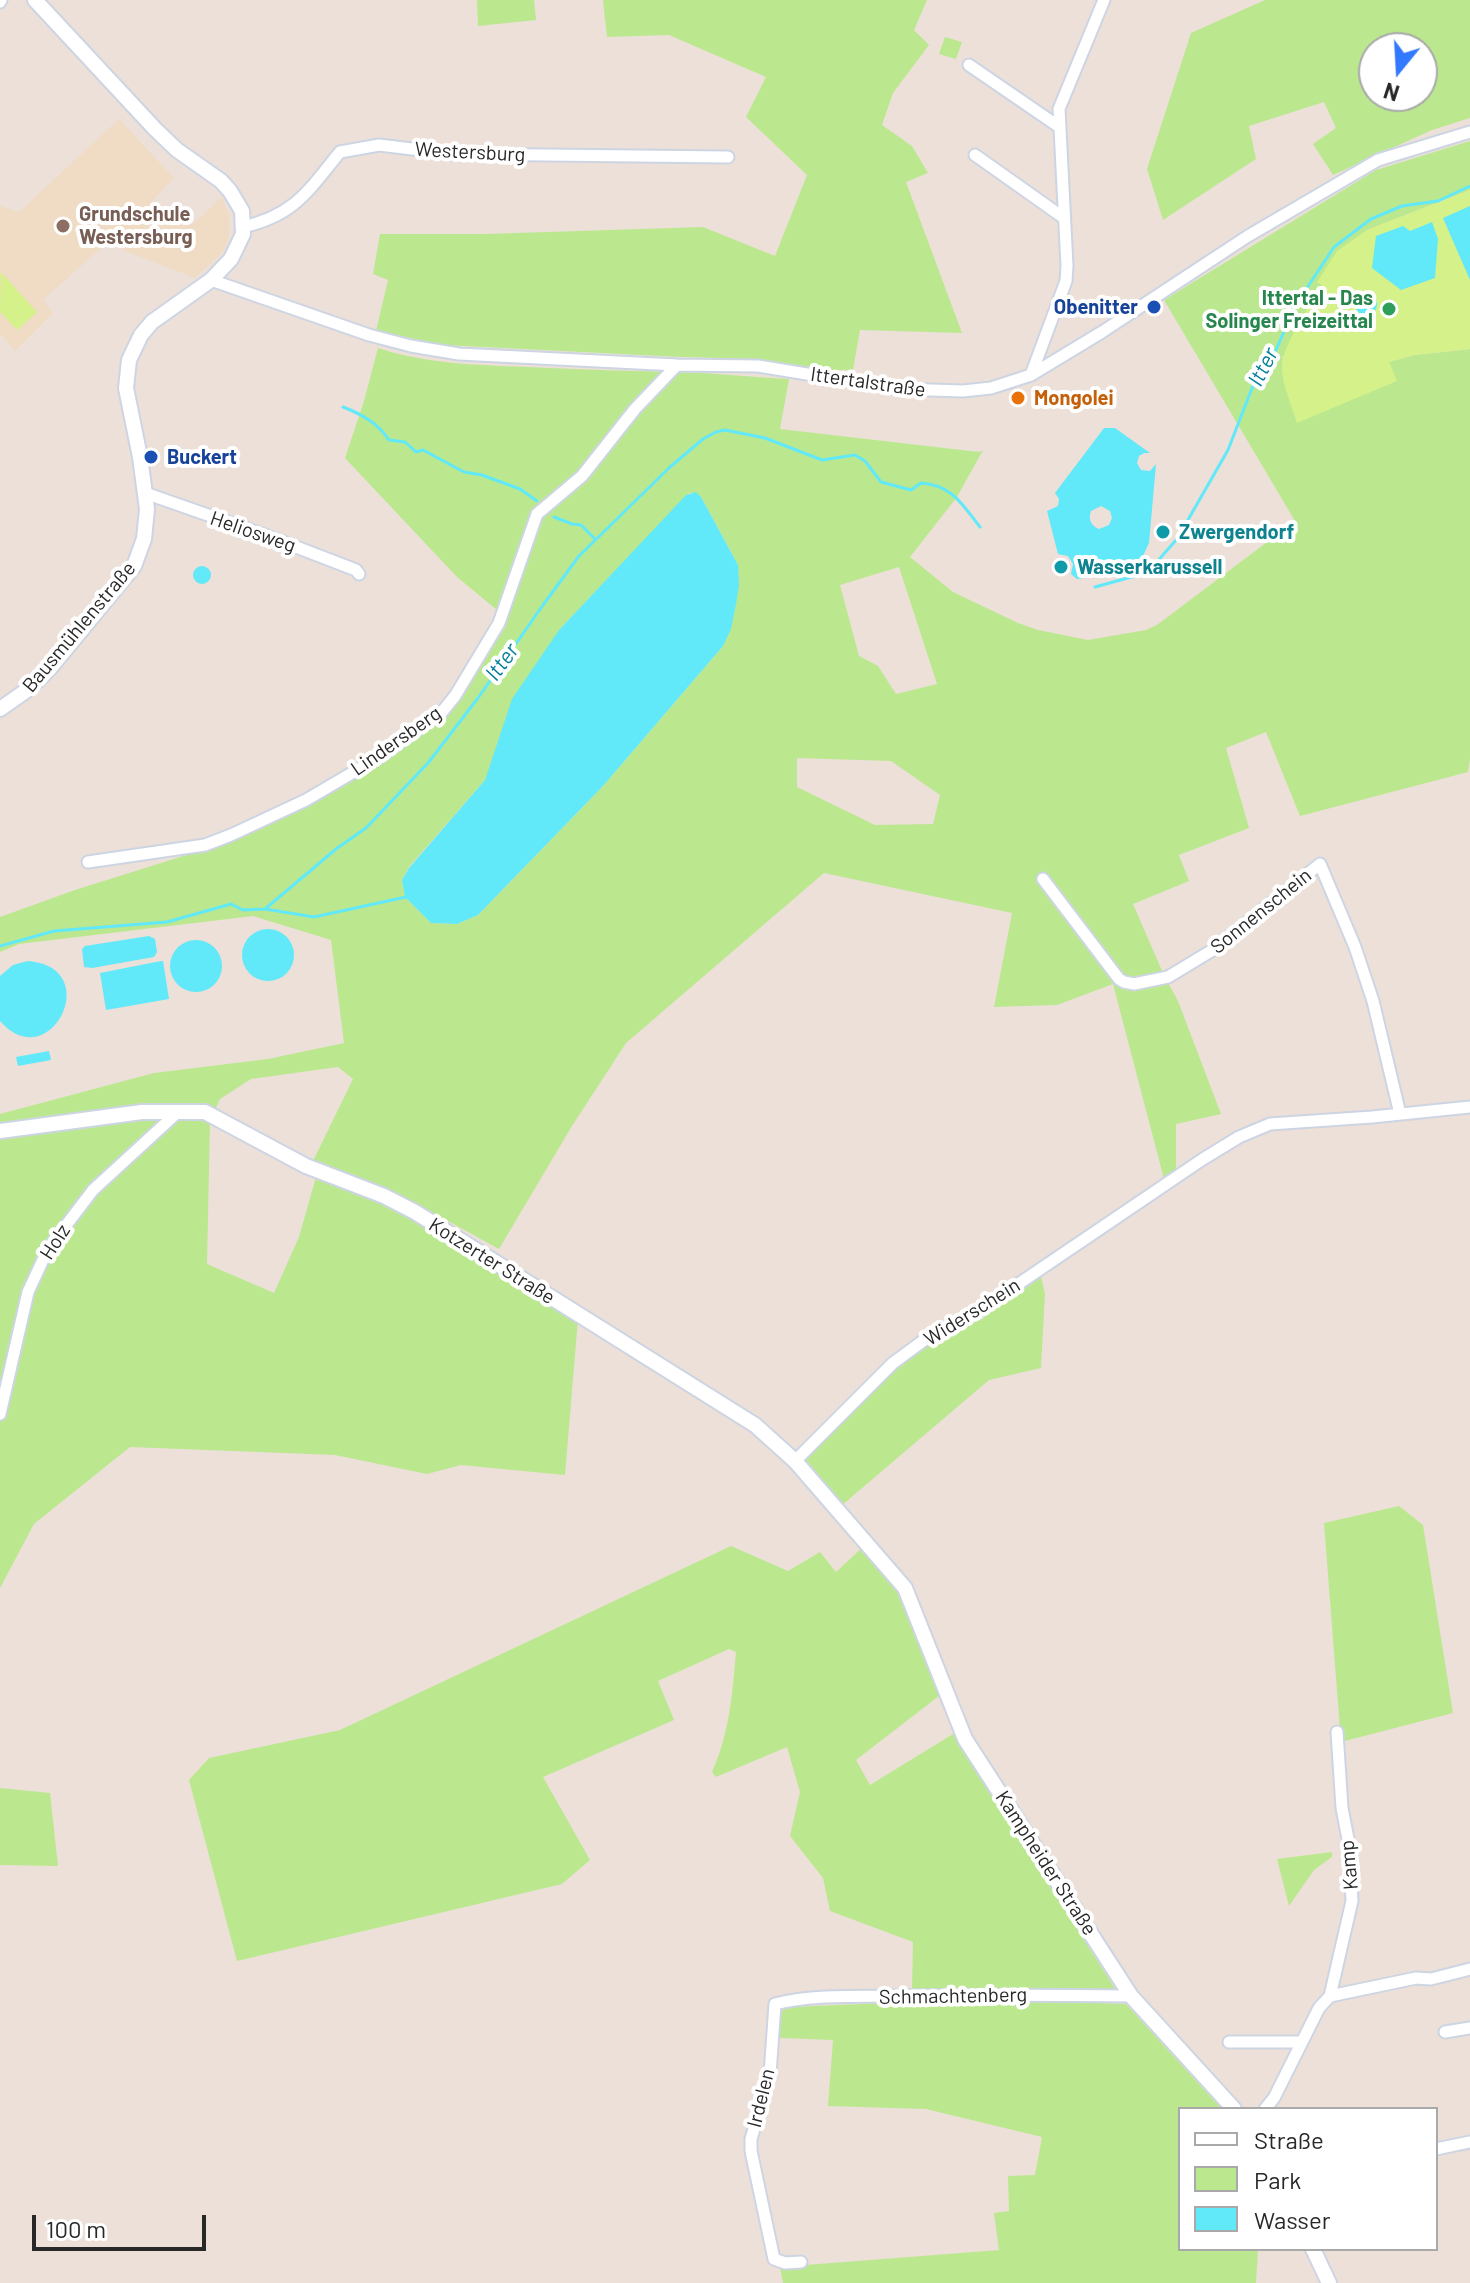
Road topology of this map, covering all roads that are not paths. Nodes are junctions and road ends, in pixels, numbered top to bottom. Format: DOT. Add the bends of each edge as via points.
graph roads {
  1 [pos="35,0"];
  2 [pos="1104,0"];
  3 [pos="969,65"];
  4 [pos="1058,126"];
  5 [pos="1470,132"];
  6 [pos="975,155"];
  7 [pos="728,157"];
  8 [pos="1064,218"];
  9 [pos="243,227"];
  10 [pos="211,280"];
  11 [pos="677,365"];
  12 [pos="1031,375"];
  13 [pos="145,493"];
  14 [pos="359,574"];
  15 [pos="0,709"];
  16 [pos="88,862"];
  17 [pos="1043,879"];
  18 [pos="1470,1107"];
  19 [pos="180,1110"];
  20 [pos="1400,1114"];
  21 [pos="0,1131"];
  22 [pos="0,1414"];
  23 [pos="795,1461"];
  24 [pos="905,1588"];
  25 [pos="1337,1732"];
  26 [pos="1470,1969"];
  27 [pos="1131,1996"];
  28 [pos="1330,1996"];
  29 [pos="775,2004"];
  30 [pos="1470,2028"];
  31 [pos="1445,2032"];
  32 [pos="1229,2042"];
  33 [pos="1302,2042"];
  34 [pos="1232,2107"];
  35 [pos="1267,2107"];
  36 [pos="1470,2142"];
  37 [pos="1438,2149"];
  38 [pos="1314,2251"];
  39 [pos="801,2262"];
  40 [pos="1329,2283"];
  1 -- 9 [label="street" via="155,129 221,181 242,211"];
  2 -- 4 [label="street" via="1059,109"];
  3 -- 4 [label="street"];
  4 -- 8 [label="street"];
  5 -- 12 [label="street, Ittertalstraße" via="1378,160"];
  6 -- 8 [label="street"];
  7 -- 9 [label="street, Westersburg" via="453,154 379,145 340,152 291,208"];
  8 -- 12 [label="street" via="1066,281"];
  9 -- 10 [label="street, Bausmühlenstraße" via="236,252"];
  10 -- 11 [label="street, Ittertalstraße" via="411,346 459,354"];
  10 -- 13 [label="street, Bausmühlenstraße" via="152,322 129,360 126,388"];
  11 -- 12 [label="street, Ittertalstraße" via="758,366 943,391 991,388"];
  11 -- 16 [label="street, Lindersberg" via="582,476 537,514 499,623 442,712 306,800 231,835 205,845"];
  13 -- 14 [label="street, Heliosweg"];
  13 -- 15 [label="street, Bausmühlenstraße" via="147,525 134,566 50,668"];
  17 -- 20 [label="street, Sonnenschein" via="1119,979 1134,984 1168,977 1211,951 1320,864 1373,1001"];
  18 -- 20 [label="street"];
  19 -- 21 [label="street, Kotzerter Straße"];
  19 -- 22 [label="street, Holz" via="93,1190 48,1249 28,1292"];
  19 -- 23 [label="street, Kotzerter Straße" via="211,1114 306,1166 415,1212 755,1425"];
  20 -- 23 [label="street, Widerschein" via="1270,1124 1239,1137 974,1314 927,1338 893,1363"];
  23 -- 24 [label="street, Kotzerter Straße"];
  24 -- 27 [label="street, Kampheider Straße" via="965,1739"];
  25 -- 28 [label="street, Kamp" via="1352,1901"];
  26 -- 28 [label="street"];
  27 -- 29 [label="street, Schmachtenberg" via="844,1997"];
  27 -- 34 [label="street, Kampheider Straße"];
  28 -- 33 [label="street"];
  29 -- 39 [label="street, Irdelen" via="770,2074 751,2151 774,2259"];
  30 -- 31 [label="street"];
  32 -- 33 [label="street"];
  33 -- 35 [label="street"];
  36 -- 37 [label="street"];
  38 -- 40 [label="street"];
}
